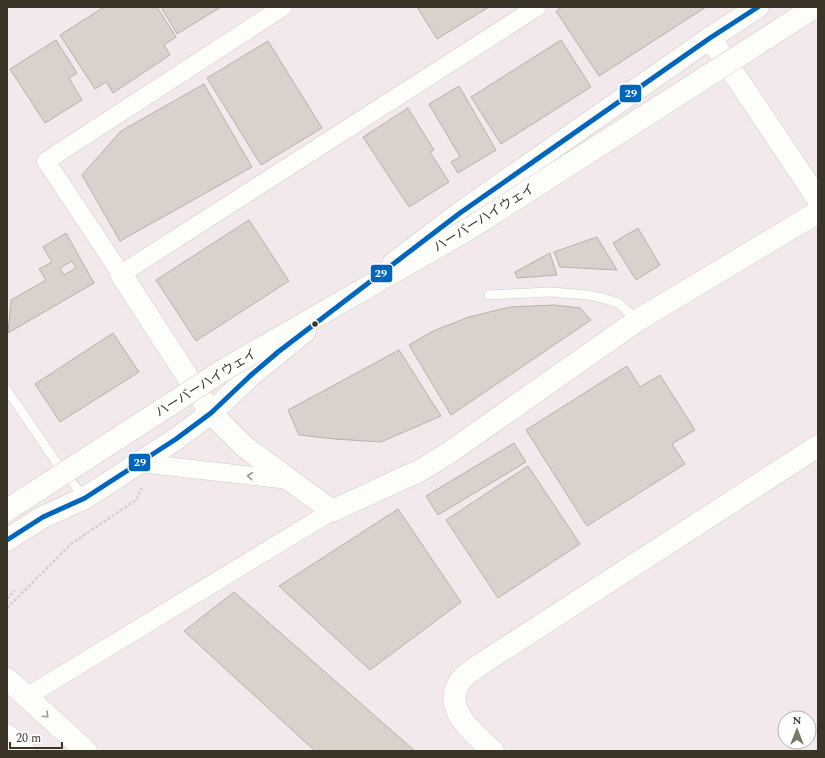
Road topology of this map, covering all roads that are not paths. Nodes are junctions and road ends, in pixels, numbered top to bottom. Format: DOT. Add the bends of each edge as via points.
graph roads {
  1 [pos="283,7"];
  2 [pos="537,7"];
  3 [pos="758,7"];
  4 [pos="798,7"];
  5 [pos="815,7"];
  6 [pos="710,38"];
  7 [pos="818,199"];
  8 [pos="818,212"];
  9 [pos="121,274"];
  10 [pos="489,295"];
  11 [pos="638,320"];
  12 [pos="7,390"];
  13 [pos="211,413"];
  14 [pos="818,446"];
  15 [pos="138,463"];
  16 [pos="289,480"];
  17 [pos="7,498"];
  18 [pos="85,498"];
  19 [pos="7,510"];
  20 [pos="332,512"];
  21 [pos="7,540"];
  22 [pos="7,679"];
  23 [pos="26,697"];
  24 [pos="7,735"];
  25 [pos="24,751"];
  26 [pos="86,751"];
  27 [pos="493,751"];
  1 -- 9 [label="street" via="46,161"];
  2 -- 9 [label="street"];
  3 -- 6 [label="street"];
  4 -- 17 [label="street, ハーバーハイウェイ" via="461,223 223,358"];
  5 -- 19 [label="street, ハーバーハイウェイ, bridge" via="472,227 225,369"];
  6 -- 7 [label="street"];
  6 -- 13 [label="street" via="460,213 278,352"];
  8 -- 11 [label="street"];
  9 -- 13 [label="street"];
  10 -- 11 [label="lane" via="551,292 588,295 618,303"];
  11 -- 20 [label="street" via="421,470"];
  12 -- 18 [label="lane" via="61,469"];
  13 -- 15 [label="street" via="176,440"];
  13 -- 16 [label="street" via="244,447"];
  14 -- 27 [label="street" via="462,678 455,690 455,706 459,716"];
  16 -- 15 [label="street, one-way"];
  15 -- 18 [label="street"];
  16 -- 20 [label="street"];
  18 -- 21 [label="street" via="42,517"];
  20 -- 23 [label="street"];
  22 -- 23 [label="street"];
  23 -- 26 [label="street, one-way"];
  24 -- 25 [label="street"];
}
